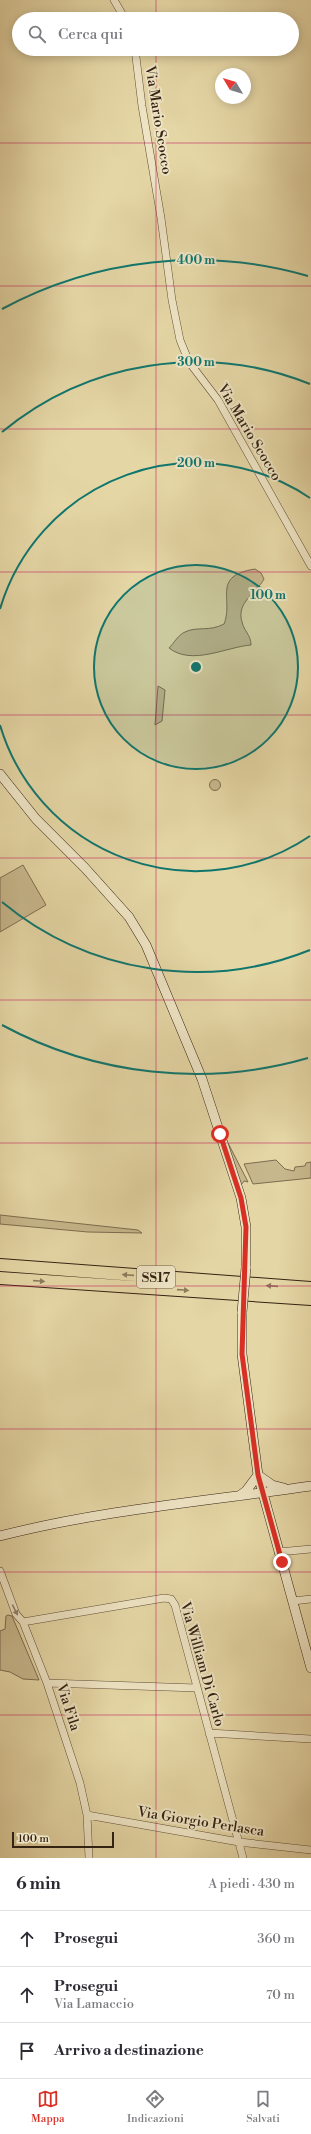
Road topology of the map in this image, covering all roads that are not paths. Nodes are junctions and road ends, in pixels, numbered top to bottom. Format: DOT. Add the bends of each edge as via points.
graph roads {
  1 [pos="114,0"];
  2 [pos="121,12"];
  3 [pos="136,56"];
  4 [pos="311,566"];
  5 [pos="0,774"];
  6 [pos="0,1266"];
  7 [pos="0,1278"];
  8 [pos="311,1288"];
  9 [pos="311,1299"];
  10 [pos="258,1475"];
  11 [pos="311,1486"];
  12 [pos="287,1490"];
  13 [pos="262,1493"];
  14 [pos="238,1496"];
  15 [pos="0,1536"];
  16 [pos="311,1549"];
  17 [pos="279,1552"];
  18 [pos="0,1571"];
  19 [pos="311,1599"];
  20 [pos="293,1602"];
  21 [pos="23,1622"];
  22 [pos="311,1668"];
  23 [pos="48,1683"];
  24 [pos="197,1688"];
  25 [pos="209,1733"];
  26 [pos="311,1739"];
  27 [pos="87,1815"];
  28 [pos="239,1842"];
  29 [pos="311,1850"];
  30 [pos="89,1858"];
  31 [pos="243,1858"];
  1 -- 2 [label="street"];
  3 -- 4 [label="street, Via Mario Scocco" via="180,340 189,362 221,405"];
  5 -- 10 [label="street, bridge" via="36,819 129,917 146,945 202,1079 241,1198 246,1227 242,1354"];
  8 -- 6 [label="highway, SS17, one-way"];
  7 -- 9 [label="highway, SS17, one-way"];
  10 -- 12 [label="street" via="272,1485"];
  10 -- 13 [label="street"];
  10 -- 14 [label="street" via="246,1491"];
  11 -- 12 [label="street"];
  12 -- 13 [label="street"];
  13 -- 14 [label="street"];
  13 -- 17 [label="street"];
  14 -- 15 [label="street" via="46,1525"];
  16 -- 17 [label="street"];
  17 -- 20 [label="street"];
  18 -- 21 [label="street, Via Fila, one-way" via="16,1614"];
  19 -- 20 [label="street"];
  20 -- 22 [label="street"];
  21 -- 23 [label="street, Via Fila"];
  21 -- 24 [label="street, Via William Di Carlo" via="164,1598 171,1599 175,1605"];
  23 -- 24 [label="street"];
  23 -- 27 [label="street, Via Fila" via="80,1783"];
  24 -- 25 [label="street, Via William Di Carlo"];
  25 -- 26 [label="street"];
  25 -- 28 [label="street, Via William Di Carlo"];
  27 -- 28 [label="street, Via Giorgio Perlasca"];
  27 -- 30 [label="street, Via Fila"];
  28 -- 29 [label="street, Via Giorgio Perlasca"];
  28 -- 31 [label="street, Via William Di Carlo"];
}
